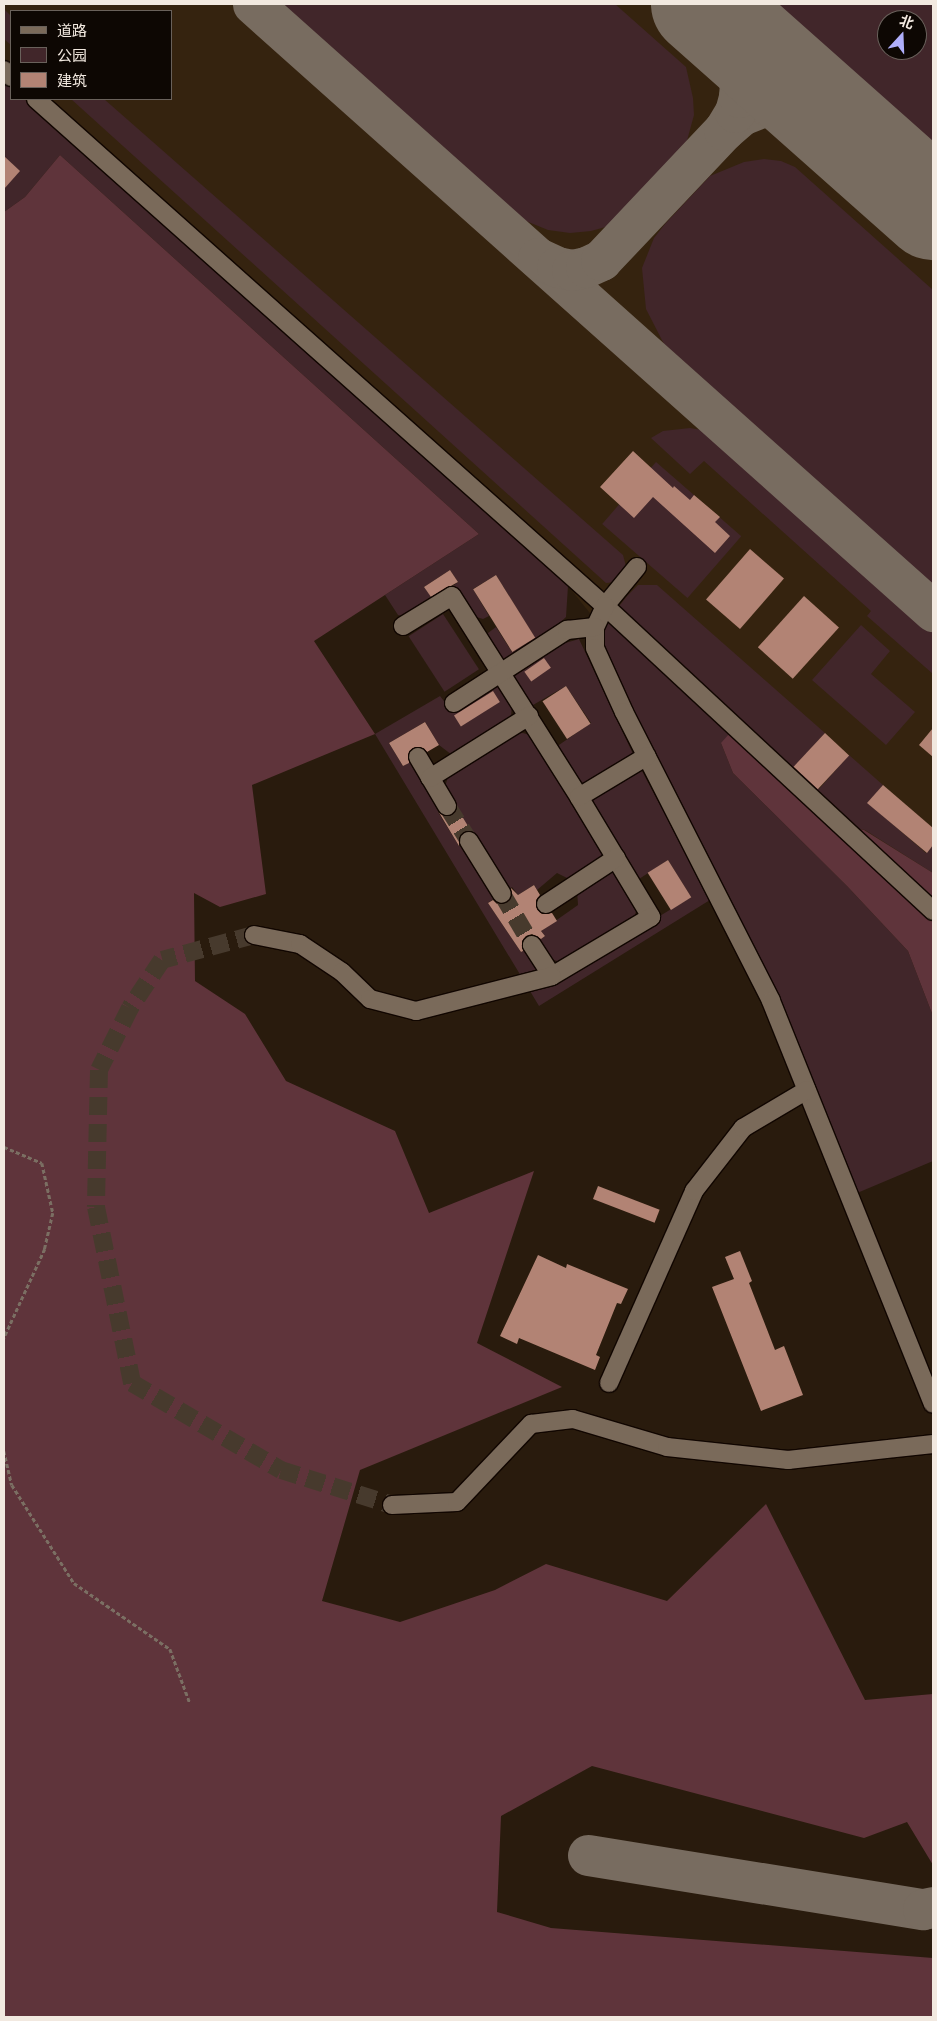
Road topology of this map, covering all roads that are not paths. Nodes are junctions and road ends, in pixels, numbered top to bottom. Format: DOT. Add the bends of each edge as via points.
graph roads {
  1 [pos="37,100"];
  2 [pos="637,568"];
  3 [pos="605,606"];
  4 [pos="403,626"];
  5 [pos="594,627"];
  6 [pos="501,672"];
  7 [pos="454,703"];
  8 [pos="529,716"];
  9 [pos="647,756"];
  10 [pos="418,758"];
  11 [pos="430,778"];
  12 [pos="579,797"];
  13 [pos="447,806"];
  14 [pos="469,841"];
  15 [pos="616,858"];
  16 [pos="502,894"];
  17 [pos="546,904"];
  18 [pos="933,911"];
  19 [pos="254,935"];
  20 [pos="532,945"];
  21 [pos="552,976"];
  22 [pos="807,1090"];
  23 [pos="609,1383"];
  24 [pos="933,1404"];
  25 [pos="933,1444"];
  26 [pos="392,1505"];
  1 -- 3 [label="street"];
  2 -- 3 [label="street"];
  3 -- 5 [label="street"];
  3 -- 18 [label="street"];
  4 -- 6 [label="street" via="452,596"];
  5 -- 6 [label="street" via="567,630"];
  5 -- 9 [label="street" via="595,648"];
  6 -- 7 [label="street"];
  6 -- 8 [label="street"];
  8 -- 11 [label="street"];
  8 -- 12 [label="street"];
  9 -- 12 [label="street"];
  9 -- 22 [label="street" via="771,1001"];
  10 -- 11 [label="street"];
  11 -- 13 [label="street"];
  12 -- 15 [label="street"];
  14 -- 16 [label="street"];
  15 -- 17 [label="street"];
  15 -- 21 [label="street" via="651,917"];
  19 -- 21 [label="street" via="300,944 342,972 370,1000 416,1011"];
  20 -- 21 [label="street"];
  22 -- 23 [label="street" via="743,1128 694,1191"];
  22 -- 24 [label="street"];
  25 -- 26 [label="street" via="788,1460 667,1447 573,1419 531,1424 457,1502"];
}
